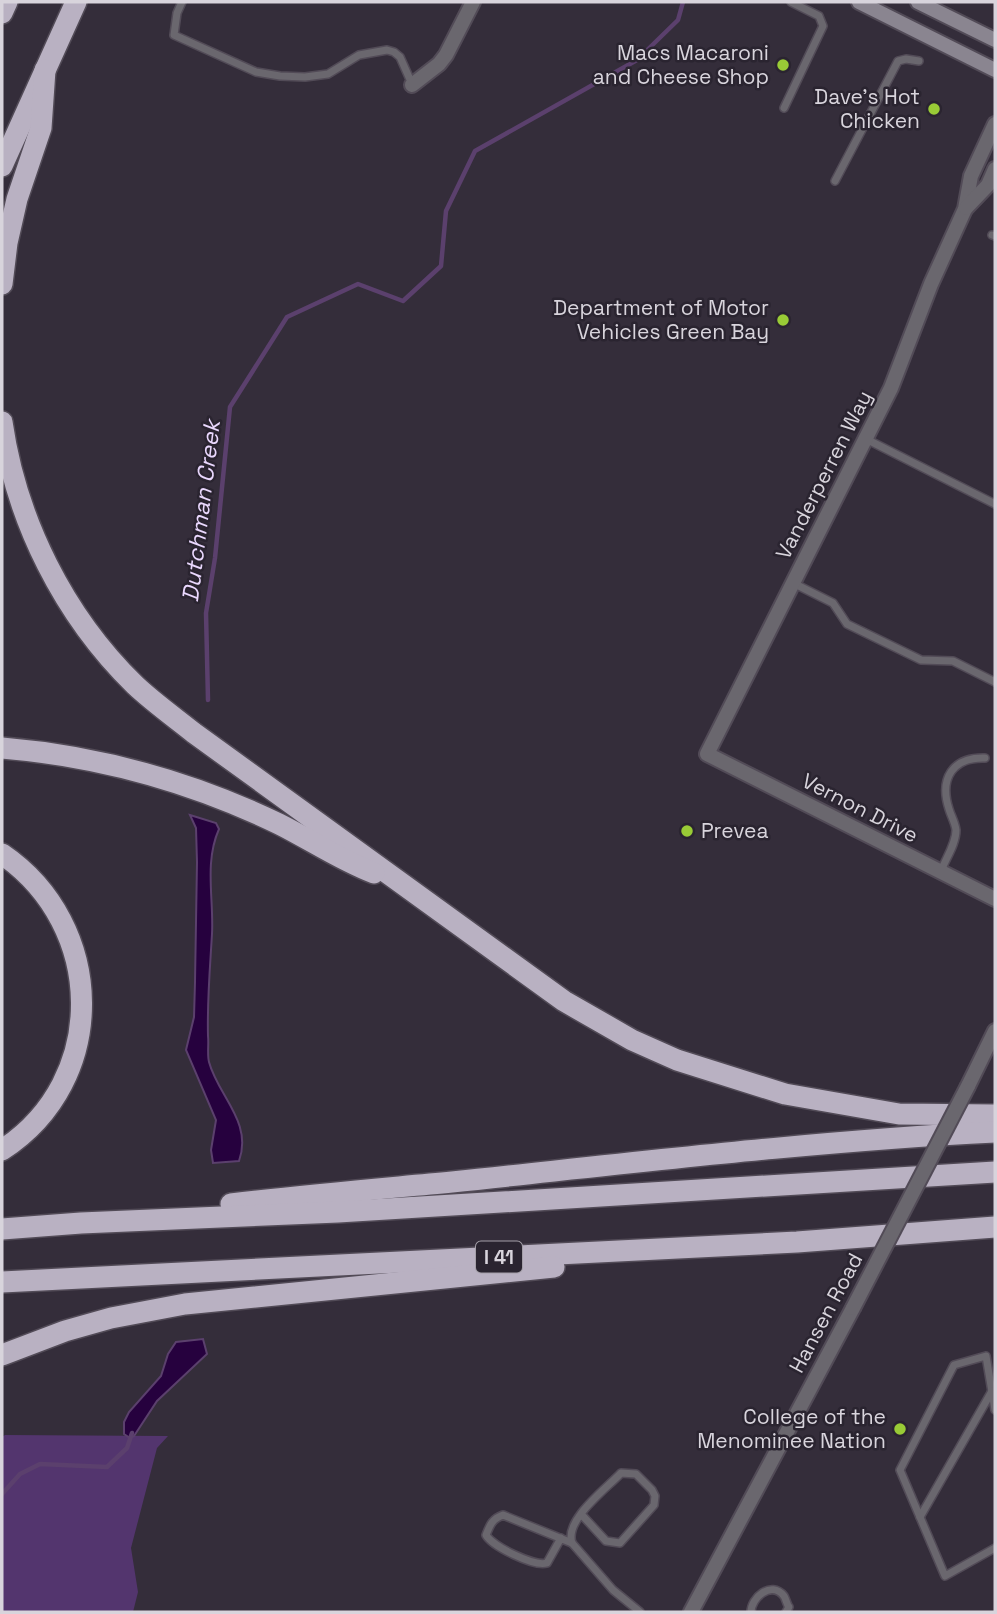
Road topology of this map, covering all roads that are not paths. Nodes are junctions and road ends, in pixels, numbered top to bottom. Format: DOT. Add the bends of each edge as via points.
graph roads {
  1 [pos="7,2"];
  2 [pos="76,2"];
  3 [pos="183,2"];
  4 [pos="473,2"];
  5 [pos="791,2"];
  6 [pos="859,2"];
  7 [pos="918,2"];
  8 [pos="2,13"];
  9 [pos="995,40"];
  10 [pos="919,61"];
  11 [pos="45,70"];
  12 [pos="995,70"];
  13 [pos="412,85"];
  14 [pos="784,108"];
  15 [pos="995,124"];
  16 [pos="2,166"];
  17 [pos="995,169"];
  18 [pos="835,181"];
  19 [pos="965,209"];
  20 [pos="2,284"];
  21 [pos="2,422"];
  22 [pos="866,439"];
  23 [pos="995,504"];
  24 [pos="793,583"];
  25 [pos="995,682"];
  26 [pos="2,748"];
  27 [pos="707,754"];
  28 [pos="985,758"];
  29 [pos="2,854"];
  30 [pos="940,872"];
  31 [pos="405,886"];
  32 [pos="995,899"];
  33 [pos="995,1031"];
  34 [pos="995,1115"];
  35 [pos="995,1132"];
  36 [pos="2,1150"];
  37 [pos="995,1172"];
  38 [pos="81,1223"];
  39 [pos="995,1227"];
  40 [pos="2,1229"];
  41 [pos="797,1242"];
  42 [pos="2,1282"];
  43 [pos="2,1355"];
  44 [pos="992,1391"];
  45 [pos="995,1410"];
  46 [pos="581,1514"];
  47 [pos="920,1517"];
  48 [pos="561,1538"];
  49 [pos="572,1543"];
  50 [pos="995,1548"];
  51 [pos="639,1612"];
  52 [pos="691,1612"];
  53 [pos="751,1612"];
  54 [pos="786,1612"];
  1 -- 8 [label="highway"];
  2 -- 11 [label="highway"];
  3 -- 13 [label="lane" via="174,35 256,72 305,77 328,74 359,55 387,50 400,57"];
  4 -- 13 [label="street" via="446,55"];
  5 -- 14 [label="lane" via="820,16 823,26"];
  6 -- 12 [label="street"];
  7 -- 9 [label="street"];
  10 -- 18 [label="lane" via="898,61"];
  11 -- 16 [label="highway"];
  11 -- 20 [label="highway" via="41,128 17,199"];
  15 -- 19 [label="street, Vanderperren Way" via="971,176"];
  17 -- 19 [label="street, Vanderperren Way" via="988,185"];
  19 -- 22 [label="street, Vanderperren Way"];
  21 -- 31 [label="highway" via="20,503 48,567 110,658 194,733"];
  22 -- 23 [label="lane"];
  22 -- 24 [label="street, Vanderperren Way"];
  24 -- 25 [label="lane" via="832,603 847,624 921,660 953,661"];
  24 -- 27 [label="street, Vanderperren Way"];
  26 -- 31 [label="highway" via="143,772 280,825 341,860"];
  27 -- 30 [label="street, Vernon Drive"];
  28 -- 30 [label="lane" via="961,761 950,774 947,796 956,829"];
  29 -- 36 [label="highway" via="44,892 60,915 75,951 82,1003 75,1053 66,1078 32,1125"];
  30 -- 32 [label="street, Vernon Drive"];
  31 -- 34 [label="highway" via="564,1001 677,1060 774,1091 830,1103 899,1114"];
  33 -- 52 [label="street, Hansen Road, bridge"];
  35 -- 38 [label="highway" via="325,1192"];
  37 -- 38 [label="highway"];
  38 -- 40 [label="highway"];
  39 -- 41 [label="highway, I 41"];
  41 -- 42 [label="highway, I 41"];
  41 -- 43 [label="highway" via="185,1304 88,1324"];
  44 -- 45 [label="lane"];
  44 -- 47 [label="lane"];
  44 -- 47 [label="lane" via="986,1356 954,1365 900,1470"];
  46 -- 46 [label="lane" via="621,1473 636,1474 655,1496 654,1505 620,1543 606,1541"];
  46 -- 49 [label="lane" via="572,1525"];
  47 -- 50 [label="lane" via="945,1576"];
  48 -- 48 [label="lane" via="503,1515 495,1518 486,1535 491,1543 538,1565 547,1563"];
  48 -- 49 [label="lane"];
  49 -- 51 [label="lane"];
  53 -- 54 [label="lane" via="757,1595 777,1591 785,1596"];
}
